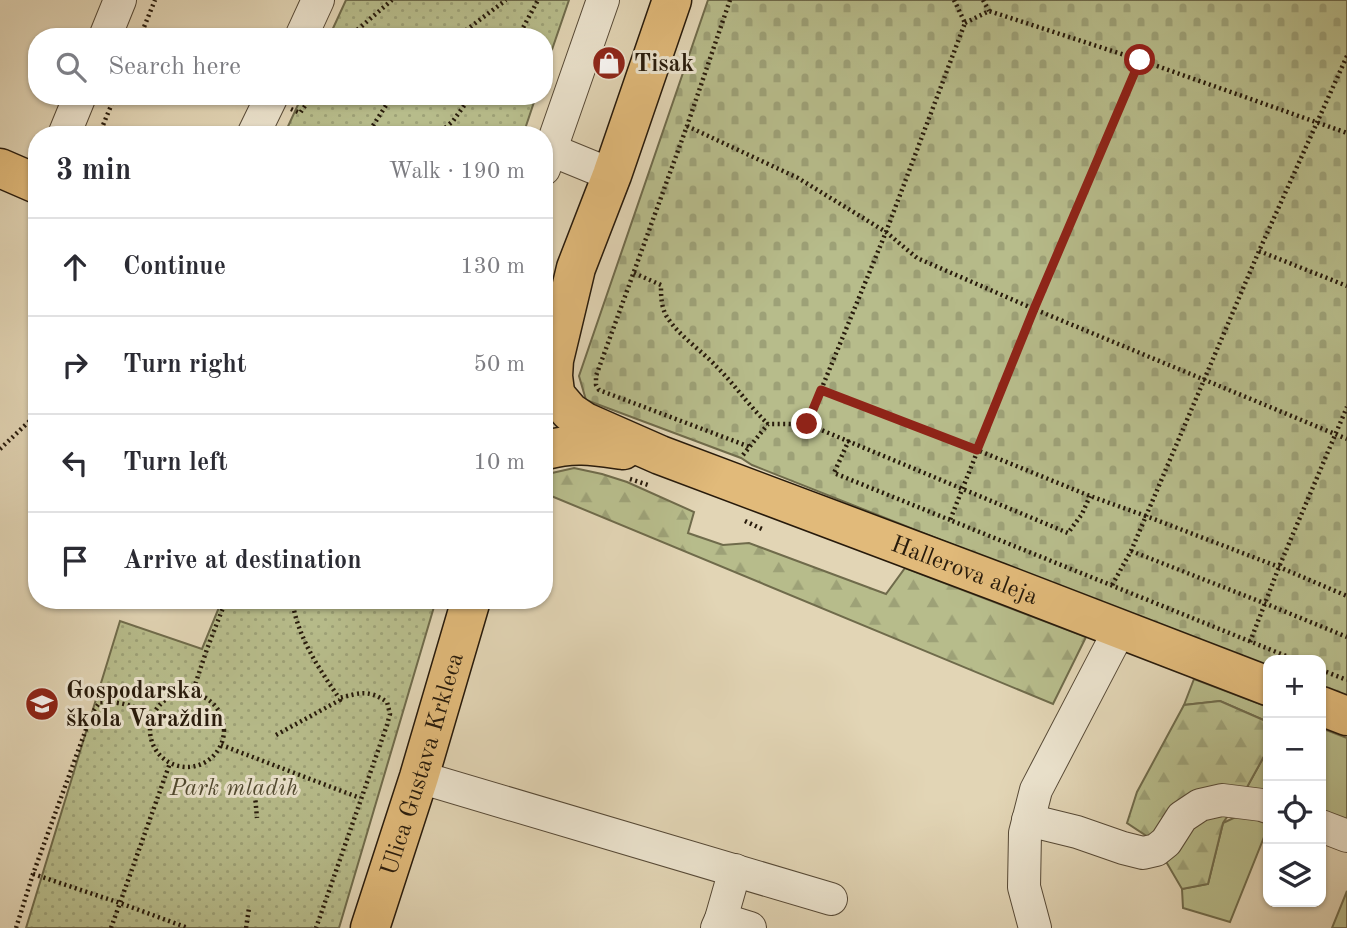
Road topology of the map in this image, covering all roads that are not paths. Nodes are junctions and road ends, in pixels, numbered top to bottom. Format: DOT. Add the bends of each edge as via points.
graph roads {
  1 [pos="120,0"];
  2 [pos="318,0"];
  3 [pos="603,0"];
  4 [pos="673,0"];
  5 [pos="109,28"];
  6 [pos="304,28"];
  7 [pos="76,105"];
  8 [pos="268,105"];
  9 [pos="68,126"];
  10 [pos="257,126"];
  11 [pos="553,143"];
  12 [pos="553,161"];
  13 [pos="0,168"];
  14 [pos="612,174"];
  15 [pos="28,180"];
  16 [pos="576,268"];
  17 [pos="553,304"];
  18 [pos="553,390"];
  19 [pos="553,441"];
  20 [pos="553,448"];
  21 [pos="656,471"];
  22 [pos="468,609"];
  23 [pos="1110,612"];
  24 [pos="1263,684"];
  25 [pos="1326,708"];
  26 [pos="1347,716"];
  27 [pos="419,777"];
  28 [pos="1263,805"];
  29 [pos="1028,820"];
  30 [pos="1326,828"];
  31 [pos="1347,836"];
  32 [pos="735,870"];
  33 [pos="831,899"];
  34 [pos="730,925"];
  35 [pos="370,928"];
  36 [pos="1035,928"];
  1 -- 5 [label="lane"];
  2 -- 6 [label="lane"];
  3 -- 11 [label="lane"];
  4 -- 14 [label="main road"];
  7 -- 9 [label="lane"];
  8 -- 10 [label="lane"];
  12 -- 14 [label="lane"];
  13 -- 15 [label="main road"];
  14 -- 16 [label="main road"];
  16 -- 17 [label="main road"];
  16 -- 18 [label="main road" via="554,360"];
  18 -- 19 [label="main road" via="561,412"];
  18 -- 21 [label="main road, Hallerova aleja" via="570,412"];
  20 -- 21 [label="main road, Hallerova aleja" via="584,444"];
  21 -- 23 [label="main road, Hallerova aleja"];
  22 -- 27 [label="main road, Ulica Gustava Krkleca"];
  23 -- 24 [label="main road, Hallerova aleja"];
  23 -- 29 [label="lane" via="1036,790"];
  25 -- 26 [label="main road"];
  27 -- 32 [label="lane"];
  27 -- 35 [label="main road, Ulica Gustava Krkleca"];
  28 -- 29 [label="lane" via="1222,800 1200,805 1182,817 1166,842 1143,853"];
  29 -- 36 [label="lane" via="1024,887"];
  30 -- 31 [label="lane"];
  32 -- 33 [label="lane"];
  32 -- 34 [label="lane"];
}
